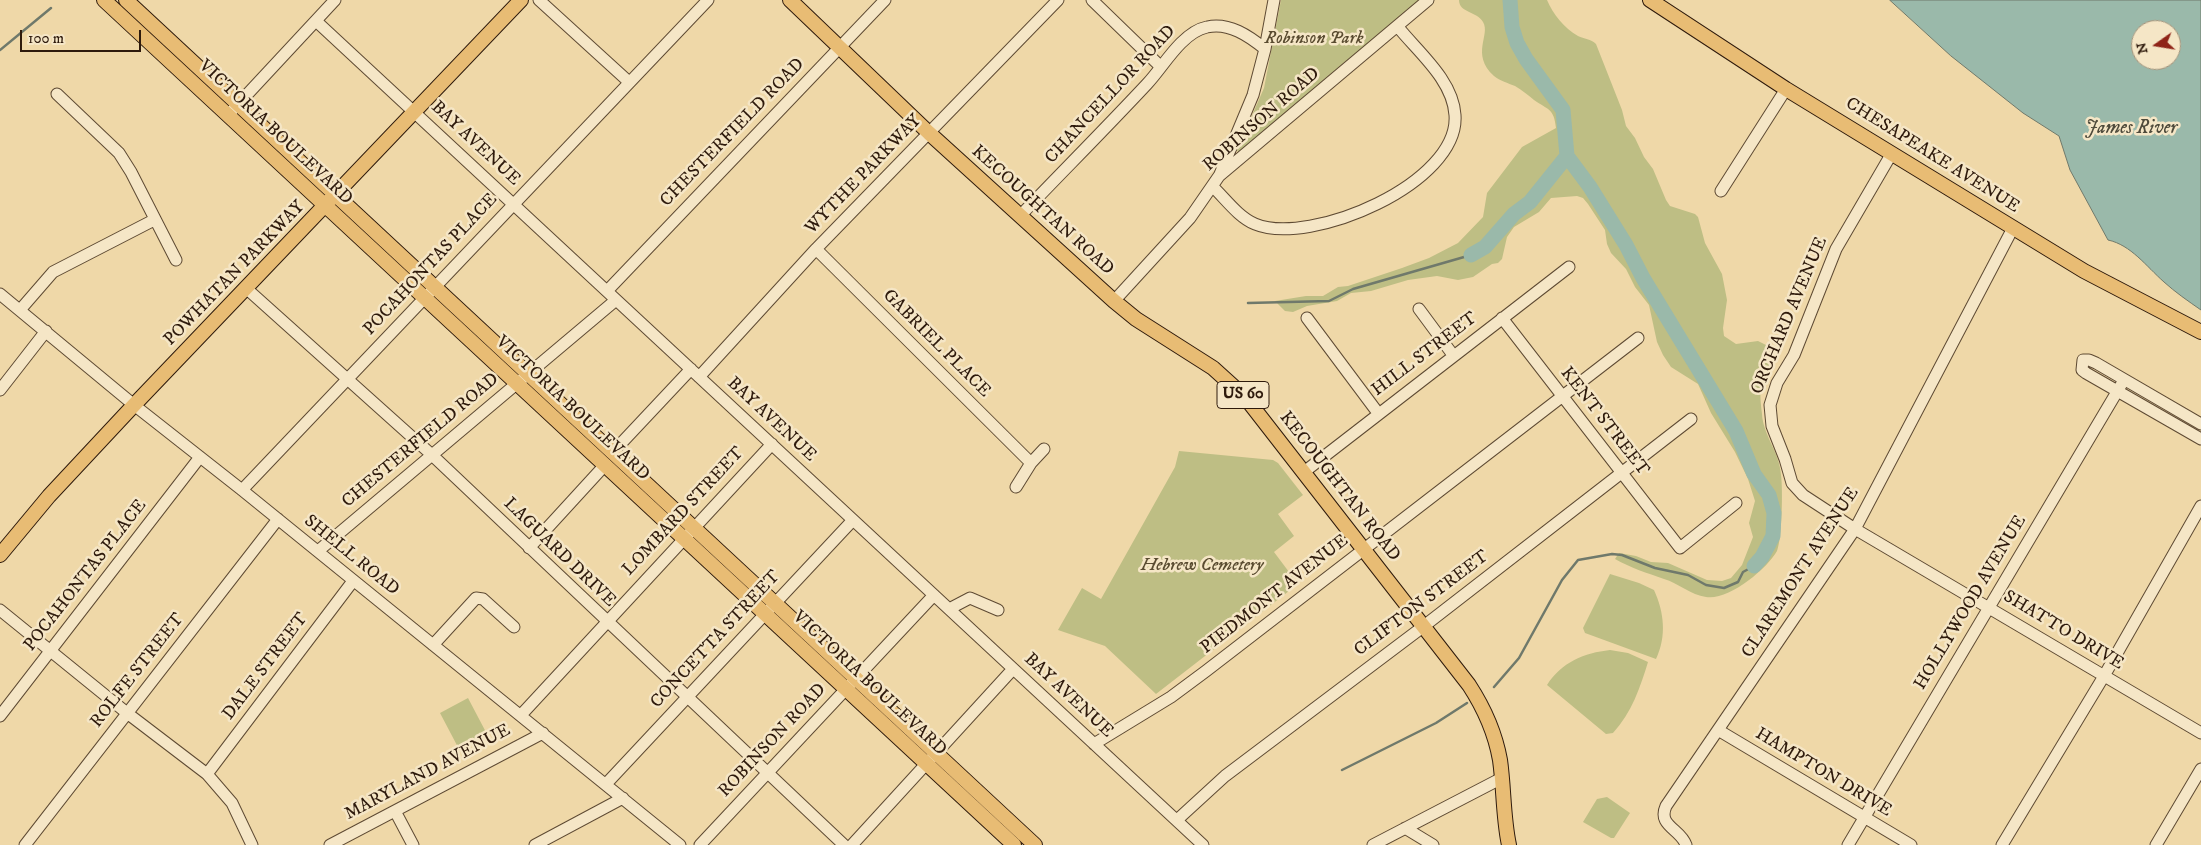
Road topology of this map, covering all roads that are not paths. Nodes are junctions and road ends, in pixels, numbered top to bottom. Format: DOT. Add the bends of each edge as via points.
graph roads {
  1 [pos="104,0"];
  2 [pos="126,0"];
  3 [pos="335,0"];
  4 [pos="521,0"];
  5 [pos="539,0"];
  6 [pos="708,0"];
  7 [pos="790,0"];
  8 [pos="885,0"];
  9 [pos="1058,0"];
  10 [pos="1092,0"];
  11 [pos="1274,0"];
  12 [pos="1428,0"];
  13 [pos="1650,0"];
  14 [pos="316,20"];
  15 [pos="1398,27"];
  16 [pos="840,47"];
  17 [pos="1265,49"];
  18 [pos="1160,66"];
  19 [pos="629,82"];
  20 [pos="1786,89"];
  21 [pos="57,94"];
  22 [pos="238,104"];
  23 [pos="414,112"];
  24 [pos="228,115"];
  25 [pos="929,133"];
  26 [pos="1892,153"];
  27 [pos="1219,176"];
  28 [pos="1212,186"];
  29 [pos="1721,191"];
  30 [pos="336,195"];
  31 [pos="513,204"];
  32 [pos="325,206"];
  33 [pos="1020,216"];
  34 [pos="154,220"];
  35 [pos="2013,228"];
  36 [pos="816,249"];
  37 [pos="176,260"];
  38 [pos="1568,267"];
  39 [pos="435,287"];
  40 [pos="247,289"];
  41 [pos="607,291"];
  42 [pos="0,294"];
  43 [pos="425,298"];
  44 [pos="616,300"];
  45 [pos="1114,302"];
  46 [pos="1419,309"];
  47 [pos="20,310"];
  48 [pos="1308,318"];
  49 [pos="1502,318"];
  50 [pos="46,331"];
  51 [pos="2201,332"];
  52 [pos="1638,338"];
  53 [pos="1453,354"];
  54 [pos="528,373"];
  55 [pos="695,373"];
  56 [pos="347,380"];
  57 [pos="2124,380"];
  58 [pos="516,383"];
  59 [pos="0,390"];
  60 [pos="2117,391"];
  61 [pos="1562,398"];
  62 [pos="134,405"];
  63 [pos="1378,413"];
  64 [pos="1691,419"];
  65 [pos="2201,424"];
  66 [pos="2201,439"];
  67 [pos="772,444"];
  68 [pos="1044,449"];
  69 [pos="613,452"];
  70 [pos="432,455"];
  71 [pos="200,457"];
  72 [pos="1031,464"];
  73 [pos="605,465"];
  74 [pos="1304,472"];
  75 [pos="1621,473"];
  76 [pos="1016,487"];
  77 [pos="242,490"];
  78 [pos="1736,503"];
  79 [pos="2201,506"];
  80 [pos="278,519"];
  81 [pos="853,520"];
  82 [pos="694,528"];
  83 [pos="1854,529"];
  84 [pos="684,538"];
  85 [pos="529,548"];
  86 [pos="1364,548"];
  87 [pos="318,551"];
  88 [pos="0,555"];
  89 [pos="353,581"];
  90 [pos="934,595"];
  91 [pos="775,603"];
  92 [pos="1989,607"];
  93 [pos="948,608"];
  94 [pos="0,610"];
  95 [pos="998,610"];
  96 [pos="765,614"];
  97 [pos="606,621"];
  98 [pos="1424,626"];
  99 [pos="514,627"];
  100 [pos="434,645"];
  101 [pos="50,650"];
  102 [pos="1013,669"];
  103 [pos="2104,676"];
  104 [pos="855,678"];
  105 [pos="845,689"];
  106 [pos="686,697"];
  107 [pos="126,713"];
  108 [pos="521,715"];
  109 [pos="0,716"];
  110 [pos="1718,730"];
  111 [pos="2201,732"];
  112 [pos="543,733"];
  113 [pos="1094,744"];
  114 [pos="936,753"];
  115 [pos="927,764"];
  116 [pos="2201,769"];
  117 [pos="769,772"];
  118 [pos="207,774"];
  119 [pos="1502,778"];
  120 [pos="606,784"];
  121 [pos="623,798"];
  122 [pos="396,811"];
  123 [pos="1864,818"];
  124 [pos="1177,820"];
  125 [pos="1405,828"];
  126 [pos="25,845"];
  127 [pos="252,845"];
  128 [pos="330,845"];
  129 [pos="413,845"];
  130 [pos="534,845"];
  131 [pos="680,845"];
  132 [pos="700,845"];
  133 [pos="844,845"];
  134 [pos="852,845"];
  135 [pos="1014,845"];
  136 [pos="1035,845"];
  137 [pos="1203,845"];
  138 [pos="1372,845"];
  139 [pos="1433,845"];
  140 [pos="1509,845"];
  141 [pos="1686,845"];
  142 [pos="1848,845"];
  143 [pos="1911,845"];
  144 [pos="2002,845"];
  145 [pos="2156,845"];
  1 -- 24 [label="main road, VICTORIA BOULEVARD"];
  2 -- 22 [label="main road, VICTORIA BOULEVARD"];
  3 -- 14 [label="street"];
  4 -- 23 [label="main road, POWHATAN PARKWAY"];
  5 -- 19 [label="street"];
  6 -- 19 [label="street, POCAHONTAS PLACE"];
  7 -- 16 [label="main road, KECOUGHTAN ROAD / US 60"];
  8 -- 16 [label="street, CHESTERFIELD ROAD"];
  9 -- 25 [label="street, WYTHE PARKWAY"];
  10 -- 18 [label="street"];
  11 -- 17 [label="street"];
  12 -- 15 [label="street, ROBINSON ROAD"];
  13 -- 20 [label="main road, CHESAPEAKE AVENUE"];
  14 -- 22 [label="street"];
  14 -- 23 [label="street, BAY AVENUE"];
  15 -- 27 [label="street, ROBINSON ROAD"];
  15 -- 28 [label="street" via="1442,80 1455,115 1453,134 1444,153 1430,168 1375,205 1322,223 1277,229 1254,224"];
  16 -- 25 [label="main road, KECOUGHTAN ROAD / US 60"];
  16 -- 41 [label="street, CHESTERFIELD ROAD"];
  17 -- 18 [label="street, CHANCELLOR ROAD" via="1233,29 1206,27 1182,42"];
  17 -- 27 [label="street" via="1253,95"];
  18 -- 33 [label="street, CHANCELLOR ROAD" via="1149,82"];
  19 -- 31 [label="street, POCAHONTAS PLACE"];
  20 -- 26 [label="main road, CHESAPEAKE AVENUE"];
  20 -- 29 [label="street"];
  21 -- 34 [label="street" via="119,152"];
  22 -- 24 [label="street"];
  22 -- 30 [label="main road, VICTORIA BOULEVARD"];
  23 -- 30 [label="main road, POWHATAN PARKWAY"];
  23 -- 31 [label="street, BAY AVENUE"];
  24 -- 32 [label="main road, VICTORIA BOULEVARD"];
  25 -- 33 [label="main road, KECOUGHTAN ROAD / US 60"];
  25 -- 36 [label="street, WYTHE PARKWAY"];
  26 -- 35 [label="main road, CHESAPEAKE AVENUE"];
  26 -- 83 [label="street, ORCHARD AVENUE" via="1836,249 1794,355 1777,383 1770,405 1772,426 1792,484 1803,496"];
  27 -- 28 [label="street, ROBINSON ROAD"];
  28 -- 45 [label="street, ROBINSON ROAD" via="1190,218"];
  30 -- 32 [label="main road, POWHATAN PARKWAY"];
  30 -- 39 [label="main road, VICTORIA BOULEVARD"];
  31 -- 39 [label="street, POCAHONTAS PLACE"];
  31 -- 41 [label="street, BAY AVENUE"];
  32 -- 40 [label="main road, POWHATAN PARKWAY"];
  32 -- 43 [label="main road, VICTORIA BOULEVARD"];
  33 -- 45 [label="main road, KECOUGHTAN ROAD / US 60"];
  34 -- 37 [label="street"];
  34 -- 47 [label="street" via="53,272"];
  35 -- 51 [label="main road, CHESAPEAKE AVENUE" via="2084,271"];
  35 -- 83 [label="street, CLAREMONT AVENUE"];
  36 -- 55 [label="street, WYTHE PARKWAY"];
  36 -- 72 [label="street, GABRIEL PLACE"];
  38 -- 49 [label="street, HILL STREET"];
  39 -- 43 [label="street, POCAHONTAS PLACE"];
  39 -- 54 [label="main road, VICTORIA BOULEVARD"];
  40 -- 56 [label="street, LAGUARD DRIVE"];
  40 -- 62 [label="main road, POWHATAN PARKWAY"];
  41 -- 44 [label="street, BAY AVENUE"];
  42 -- 47 [label="street, SHELL ROAD"];
  43 -- 56 [label="street, POCAHONTAS PLACE"];
  43 -- 58 [label="main road, VICTORIA BOULEVARD"];
  44 -- 54 [label="street, CHESTERFIELD ROAD"];
  44 -- 55 [label="street, BAY AVENUE"];
  45 -- 74 [label="main road, KECOUGHTAN ROAD / US 60" via="1228,381 1245,397"];
  46 -- 53 [label="street"];
  47 -- 50 [label="street, SHELL ROAD"];
  48 -- 63 [label="street"];
  49 -- 53 [label="street, HILL STREET"];
  49 -- 61 [label="street, KENT STREET"];
  50 -- 59 [label="street"];
  50 -- 62 [label="street, SHELL ROAD"];
  52 -- 61 [label="street, PIEDMONT AVENUE"];
  53 -- 63 [label="street, HILL STREET"];
  54 -- 58 [label="street, CHESTERFIELD ROAD"];
  54 -- 69 [label="main road, VICTORIA BOULEVARD"];
  55 -- 67 [label="street, BAY AVENUE"];
  55 -- 69 [label="street, WYTHE PARKWAY"];
  56 -- 70 [label="street, LAGUARD DRIVE"];
  56 -- 77 [label="street, POCAHONTAS PLACE"];
  57 -- 60 [label="street, HOLLYWOOD AVENUE"];
  57 -- 60 [label="street" via="2096,363 2083,360 2082,370"];
  57 -- 65 [label="street"];
  58 -- 70 [label="street, CHESTERFIELD ROAD"];
  58 -- 73 [label="main road, VICTORIA BOULEVARD"];
  60 -- 66 [label="street"];
  60 -- 92 [label="street, HOLLYWOOD AVENUE"];
  61 -- 75 [label="street, KENT STREET"];
  61 -- 86 [label="street, PIEDMONT AVENUE"];
  62 -- 71 [label="street, SHELL ROAD"];
  62 -- 88 [label="main road, POWHATAN PARKWAY" via="49,496"];
  63 -- 74 [label="street, HILL STREET"];
  64 -- 75 [label="street, CLIFTON STREET"];
  67 -- 81 [label="street, BAY AVENUE"];
  67 -- 82 [label="street, LOMBARD STREET"];
  68 -- 72 [label="street"];
  69 -- 82 [label="main road, VICTORIA BOULEVARD"];
  70 -- 85 [label="street, LAGUARD DRIVE"];
  70 -- 87 [label="street, CHESTERFIELD ROAD"];
  71 -- 77 [label="street, SHELL ROAD"];
  71 -- 101 [label="street, POCAHONTAS PLACE"];
  72 -- 76 [label="street"];
  73 -- 84 [label="main road, VICTORIA BOULEVARD"];
  73 -- 85 [label="street"];
  74 -- 86 [label="main road, KECOUGHTAN ROAD / US 60"];
  75 -- 78 [label="street, KENT STREET" via="1680,548"];
  75 -- 98 [label="street, CLIFTON STREET"];
  77 -- 80 [label="street, SHELL ROAD"];
  79 -- 103 [label="street"];
  80 -- 87 [label="street, SHELL ROAD"];
  80 -- 107 [label="street, ROLFE STREET"];
  81 -- 90 [label="street, BAY AVENUE"];
  81 -- 91 [label="street, CONCETTA STREET"];
  82 -- 84 [label="street, LOMBARD STREET"];
  82 -- 91 [label="main road, VICTORIA BOULEVARD"];
  83 -- 92 [label="street, SHATTO DRIVE"];
  83 -- 110 [label="street, CLAREMONT AVENUE"];
  84 -- 96 [label="main road, VICTORIA BOULEVARD"];
  84 -- 97 [label="street, LOMBARD STREET"];
  85 -- 97 [label="street, LAGUARD DRIVE"];
  86 -- 98 [label="main road, KECOUGHTAN ROAD / US 60"];
  86 -- 113 [label="street, PIEDMONT AVENUE" via="1206,672"];
  87 -- 89 [label="street, SHELL ROAD"];
  89 -- 100 [label="street, SHELL ROAD"];
  89 -- 118 [label="street, DALE STREET"];
  90 -- 93 [label="street, BAY AVENUE"];
  90 -- 104 [label="street, ROBINSON ROAD"];
  91 -- 96 [label="street, CONCETTA STREET"];
  91 -- 104 [label="main road, VICTORIA BOULEVARD"];
  92 -- 103 [label="street, SHATTO DRIVE"];
  92 -- 123 [label="street, HOLLYWOOD AVENUE"];
  93 -- 95 [label="street" via="970,598"];
  93 -- 102 [label="street, BAY AVENUE"];
  94 -- 101 [label="street"];
  96 -- 105 [label="main road, VICTORIA BOULEVARD"];
  96 -- 106 [label="street, CONCETTA STREET"];
  97 -- 106 [label="street, LAGUARD DRIVE"];
  97 -- 108 [label="street, LOMBARD STREET"];
  98 -- 119 [label="main road, KECOUGHTAN ROAD / US 60" via="1480,702 1496,741"];
  98 -- 124 [label="street, CLIFTON STREET" via="1225,776"];
  99 -- 100 [label="street" via="483,599 476,598"];
  100 -- 108 [label="street, SHELL ROAD"];
  101 -- 107 [label="street"];
  101 -- 109 [label="street, POCAHONTAS PLACE"];
  102 -- 113 [label="street, BAY AVENUE"];
  102 -- 114 [label="street"];
  103 -- 111 [label="street, SHATTO DRIVE"];
  103 -- 144 [label="street"];
  104 -- 105 [label="street, ROBINSON ROAD"];
  104 -- 114 [label="main road, VICTORIA BOULEVARD"];
  105 -- 115 [label="main road, VICTORIA BOULEVARD"];
  105 -- 117 [label="street, ROBINSON ROAD"];
  106 -- 117 [label="street, LAGUARD DRIVE"];
  106 -- 120 [label="street, CONCETTA STREET"];
  107 -- 118 [label="street"];
  107 -- 126 [label="street, ROLFE STREET"];
  108 -- 112 [label="street, SHELL ROAD"];
  110 -- 123 [label="street, HAMPTON DRIVE"];
  110 -- 141 [label="street, CLAREMONT AVENUE" via="1665,809 1666,822 1682,836"];
  112 -- 120 [label="street, SHELL ROAD"];
  112 -- 122 [label="street, MARYLAND AVENUE"];
  113 -- 124 [label="street, BAY AVENUE"];
  114 -- 115 [label="street"];
  114 -- 136 [label="main road, VICTORIA BOULEVARD"];
  115 -- 134 [label="street"];
  115 -- 135 [label="main road, VICTORIA BOULEVARD"];
  116 -- 145 [label="street"];
  117 -- 132 [label="street, ROBINSON ROAD"];
  117 -- 133 [label="street, LAGUARD DRIVE"];
  118 -- 127 [label="street" via="232,804"];
  119 -- 125 [label="street"];
  119 -- 140 [label="main road, KECOUGHTAN ROAD / US 60"];
  120 -- 121 [label="street, SHELL ROAD"];
  121 -- 130 [label="street"];
  121 -- 131 [label="street, SHELL ROAD"];
  122 -- 128 [label="street, MARYLAND AVENUE"];
  122 -- 129 [label="street"];
  123 -- 142 [label="street, HOLLYWOOD AVENUE"];
  123 -- 143 [label="street, HAMPTON DRIVE"];
  124 -- 137 [label="street, BAY AVENUE"];
  125 -- 138 [label="street"];
  125 -- 139 [label="street"];
}
